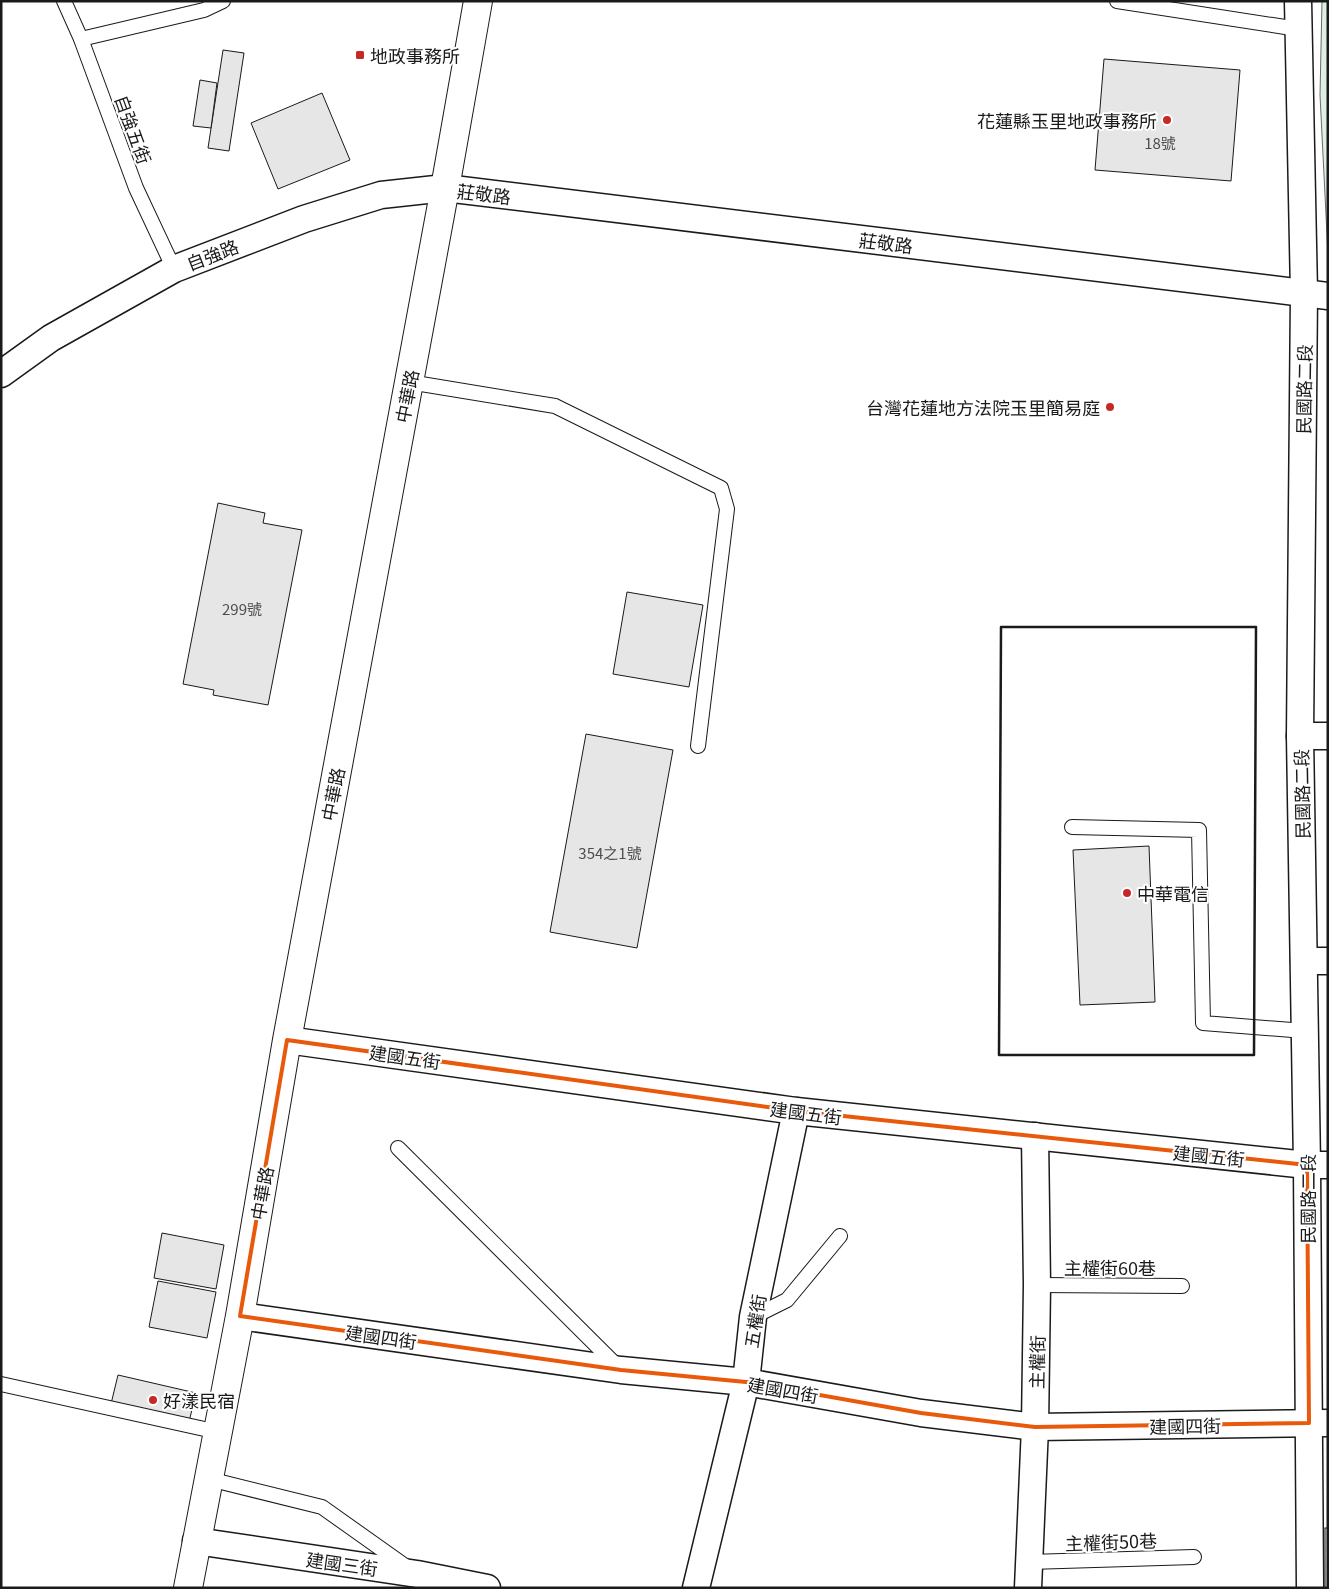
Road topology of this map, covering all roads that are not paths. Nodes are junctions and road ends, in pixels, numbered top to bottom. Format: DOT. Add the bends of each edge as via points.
graph roads {
  1 [pos="64,1"];
  2 [pos="223,1"];
  3 [pos="478,1"];
  4 [pos="1116,1"];
  5 [pos="1298,1"];
  6 [pos="1298,29"];
  7 [pos="81,39"];
  8 [pos="445,188"];
  9 [pos="174,269"];
  10 [pos="1316,295"];
  11 [pos="5,367"];
  12 [pos="409,382"];
  13 [pos="1300,736"];
  14 [pos="1328,736"];
  15 [pos="698,746"];
  16 [pos="1072,827"];
  17 [pos="1316,961"];
  18 [pos="1305,1031"];
  19 [pos="287,1040"];
  20 [pos="796,1111"];
  21 [pos="1035,1136"];
  22 [pos="398,1148"];
  23 [pos="1317,1165"];
  24 [pos="840,1236"];
  25 [pos="1037,1285"];
  26 [pos="1182,1286"];
  27 [pos="240,1316"];
  28 [pos="753,1317"];
  29 [pos="621,1370"];
  30 [pos="746,1382"];
  31 [pos="1,1384"];
  32 [pos="1318,1423"];
  33 [pos="1035,1427"];
  34 [pos="218,1432"];
  35 [pos="209,1479"];
  36 [pos="196,1541"];
  37 [pos="1194,1557"];
  38 [pos="1029,1562"];
  39 [pos="420,1581"];
  40 [pos="188,1588"];
  41 [pos="487,1588"];
  42 [pos="696,1588"];
  43 [pos="1028,1588"];
  44 [pos="1310,1588"];
  1 -- 7 [label="lane, 自強五街"];
  2 -- 7 [label="lane" via="204,10"];
  3 -- 8 [label="street, 中華路"];
  4 -- 6 [label="lane"];
  5 -- 6 [label="street, 民國路二段"];
  6 -- 10 [label="street, 民國路二段"];
  7 -- 9 [label="lane, 自強五街" via="136,188"];
  8 -- 9 [label="street, 自強路" via="381,195 304,219"];
  8 -- 10 [label="street, 莊敬路"];
  8 -- 12 [label="street, 中華路"];
  9 -- 11 [label="street, 自強路"];
  10 -- 13 [label="street, 民國路二段"];
  12 -- 15 [label="lane" via="556,406 721,488 727,509"];
  12 -- 19 [label="street, 中華路"];
  13 -- 14 [label="street"];
  13 -- 17 [label="street, 民國路二段"];
  16 -- 18 [label="lane" via="1198,830 1203,1023"];
  17 -- 18 [label="street, 民國路二段"];
  18 -- 23 [label="street, 民國路二段"];
  19 -- 20 [label="street, 建國五街"];
  19 -- 27 [label="street, 中華路"];
  20 -- 21 [label="street, 建國五街"];
  20 -- 28 [label="street, 五權街"];
  21 -- 23 [label="street, 建國五街"];
  21 -- 25 [label="street, 主權街"];
  22 -- 29 [label="lane"];
  23 -- 32 [label="street, 民國路二段"];
  24 -- 28 [label="lane" via="787,1300"];
  25 -- 26 [label="lane, 主權街60巷"];
  25 -- 33 [label="street, 主權街"];
  27 -- 29 [label="street, 建國四街"];
  27 -- 34 [label="street, 中華路"];
  28 -- 30 [label="street, 五權街"];
  29 -- 30 [label="street, 建國四街"];
  30 -- 33 [label="street, 建國四街" via="921,1413"];
  30 -- 42 [label="street, 五權街"];
  31 -- 34 [label="lane"];
  32 -- 33 [label="street, 建國四街"];
  32 -- 44 [label="street, 民國路二段"];
  33 -- 38 [label="street, 主權街"];
  34 -- 35 [label="street, 中華路"];
  35 -- 36 [label="street, 中華路"];
  35 -- 39 [label="lane" via="322,1507"];
  36 -- 39 [label="street, 建國三街"];
  36 -- 40 [label="street, 中華路"];
  37 -- 38 [label="lane, 主權街50巷"];
  38 -- 43 [label="street, 主權街"];
  39 -- 41 [label="street, 建國三街"];
}
